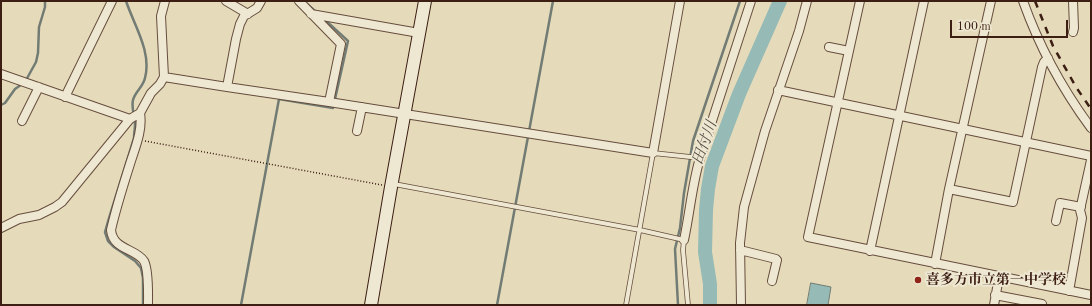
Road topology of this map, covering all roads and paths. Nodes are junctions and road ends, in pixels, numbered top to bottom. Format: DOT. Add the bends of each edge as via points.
graph roads {
  1 [pos="112,1"];
  2 [pos="165,1"];
  3 [pos="226,1"];
  4 [pos="261,1"];
  5 [pos="299,1"];
  6 [pos="425,1"];
  7 [pos="680,1"];
  8 [pos="751,1"];
  9 [pos="807,1"];
  10 [pos="860,1"];
  11 [pos="924,1"];
  12 [pos="991,1"];
  13 [pos="1023,1"];
  14 [pos="1073,1"];
  15 [pos="248,14"];
  16 [pos="311,14"];
  17 [pos="1074,32"];
  18 [pos="419,33"];
  19 [pos="829,47"];
  20 [pos="849,51"];
  21 [pos="1048,58"];
  22 [pos="1,74"];
  23 [pos="164,77"];
  24 [pos="39,87"];
  25 [pos="227,88"];
  26 [pos="778,90"];
  27 [pos="65,97"];
  28 [pos="329,102"];
  29 [pos="838,102"];
  30 [pos="362,107"];
  31 [pos="404,114"];
  32 [pos="135,116"];
  33 [pos="899,116"];
  34 [pos="22,120"];
  35 [pos="1091,128"];
  36 [pos="962,129"];
  37 [pos="357,131"];
  38 [pos="138,140"];
  39 [pos="1025,143"];
  40 [pos="652,153"];
  41 [pos="1091,156"];
  42 [pos="700,158"];
  43 [pos="1091,160"];
  44 [pos="391,185"];
  45 [pos="949,189"];
  46 [pos="1081,207"];
  47 [pos="1056,221"];
  48 [pos="1,228"];
  49 [pos="640,230"];
  50 [pos="684,240"];
  51 [pos="740,250"];
  52 [pos="870,251"];
  53 [pos="935,264"];
  54 [pos="999,277"];
  55 [pos="772,281"];
  56 [pos="1069,291"];
  57 [pos="996,295"];
  58 [pos="1091,295"];
  59 [pos="1022,303"];
  60 [pos="1042,304"];
  61 [pos="148,305"];
  62 [pos="371,305"];
  63 [pos="626,305"];
  64 [pos="688,305"];
  65 [pos="741,305"];
  66 [pos="994,305"];
  1 -- 27 [label="street"];
  2 -- 23 [label="street" via="161,16"];
  3 -- 15 [label="street"];
  4 -- 15 [label="street" via="257,8"];
  5 -- 16 [label="street"];
  6 -- 18 [label="street"];
  7 -- 40 [label="street"];
  8 -- 42 [label="street"];
  9 -- 26 [label="street"];
  10 -- 20 [label="street"];
  11 -- 33 [label="street"];
  12 -- 36 [label="street"];
  13 -- 21 [label="street"];
  14 -- 17 [label="street"];
  15 -- 25 [label="street" via="240,24"];
  16 -- 18 [label="street"];
  16 -- 28 [label="street" via="341,44"];
  18 -- 31 [label="street"];
  19 -- 20 [label="street"];
  20 -- 29 [label="street"];
  21 -- 35 [label="street" via="1072,102"];
  21 -- 39 [label="street" via="1042,66"];
  22 -- 24 [label="street"];
  23 -- 25 [label="street"];
  23 -- 32 [label="street"];
  24 -- 27 [label="street"];
  24 -- 34 [label="street"];
  25 -- 28 [label="street"];
  26 -- 29 [label="street"];
  26 -- 51 [label="street" via="744,207"];
  27 -- 32 [label="street"];
  28 -- 30 [label="street"];
  29 -- 33 [label="street"];
  29 -- 52 [label="street" via="808,238"];
  30 -- 31 [label="street"];
  30 -- 37 [label="street"];
  31 -- 40 [label="street"];
  31 -- 44 [label="street"];
  32 -- 38 [label="street" via="141,123"];
  32 -- 48 [label="street" via="62,202 39,215 19,219"];
  33 -- 36 [label="street"];
  33 -- 52 [label="street"];
  36 -- 39 [label="street"];
  36 -- 45 [label="street"];
  38 -- 44 [label="path"];
  38 -- 61 [label="street" via="111,230 114,240 144,261"];
  39 -- 41 [label="street"];
  39 -- 45 [label="street" via="1013,202"];
  40 -- 42 [label="lane"];
  40 -- 49 [label="lane"];
  42 -- 50 [label="street"];
  43 -- 46 [label="street"];
  44 -- 49 [label="lane"];
  44 -- 62 [label="street"];
  45 -- 53 [label="street"];
  46 -- 47 [label="street" via="1060,203"];
  46 -- 56 [label="street" via="1082,218"];
  49 -- 50 [label="lane"];
  49 -- 63 [label="lane"];
  50 -- 64 [label="lane"];
  51 -- 55 [label="street" via="776,259"];
  51 -- 65 [label="street"];
  52 -- 53 [label="street"];
  53 -- 54 [label="street"];
  54 -- 56 [label="street"];
  54 -- 57 [label="street"];
  56 -- 58 [label="street"];
  57 -- 59 [label="street"];
  57 -- 66 [label="street"];
  59 -- 60 [label="street"];
}
